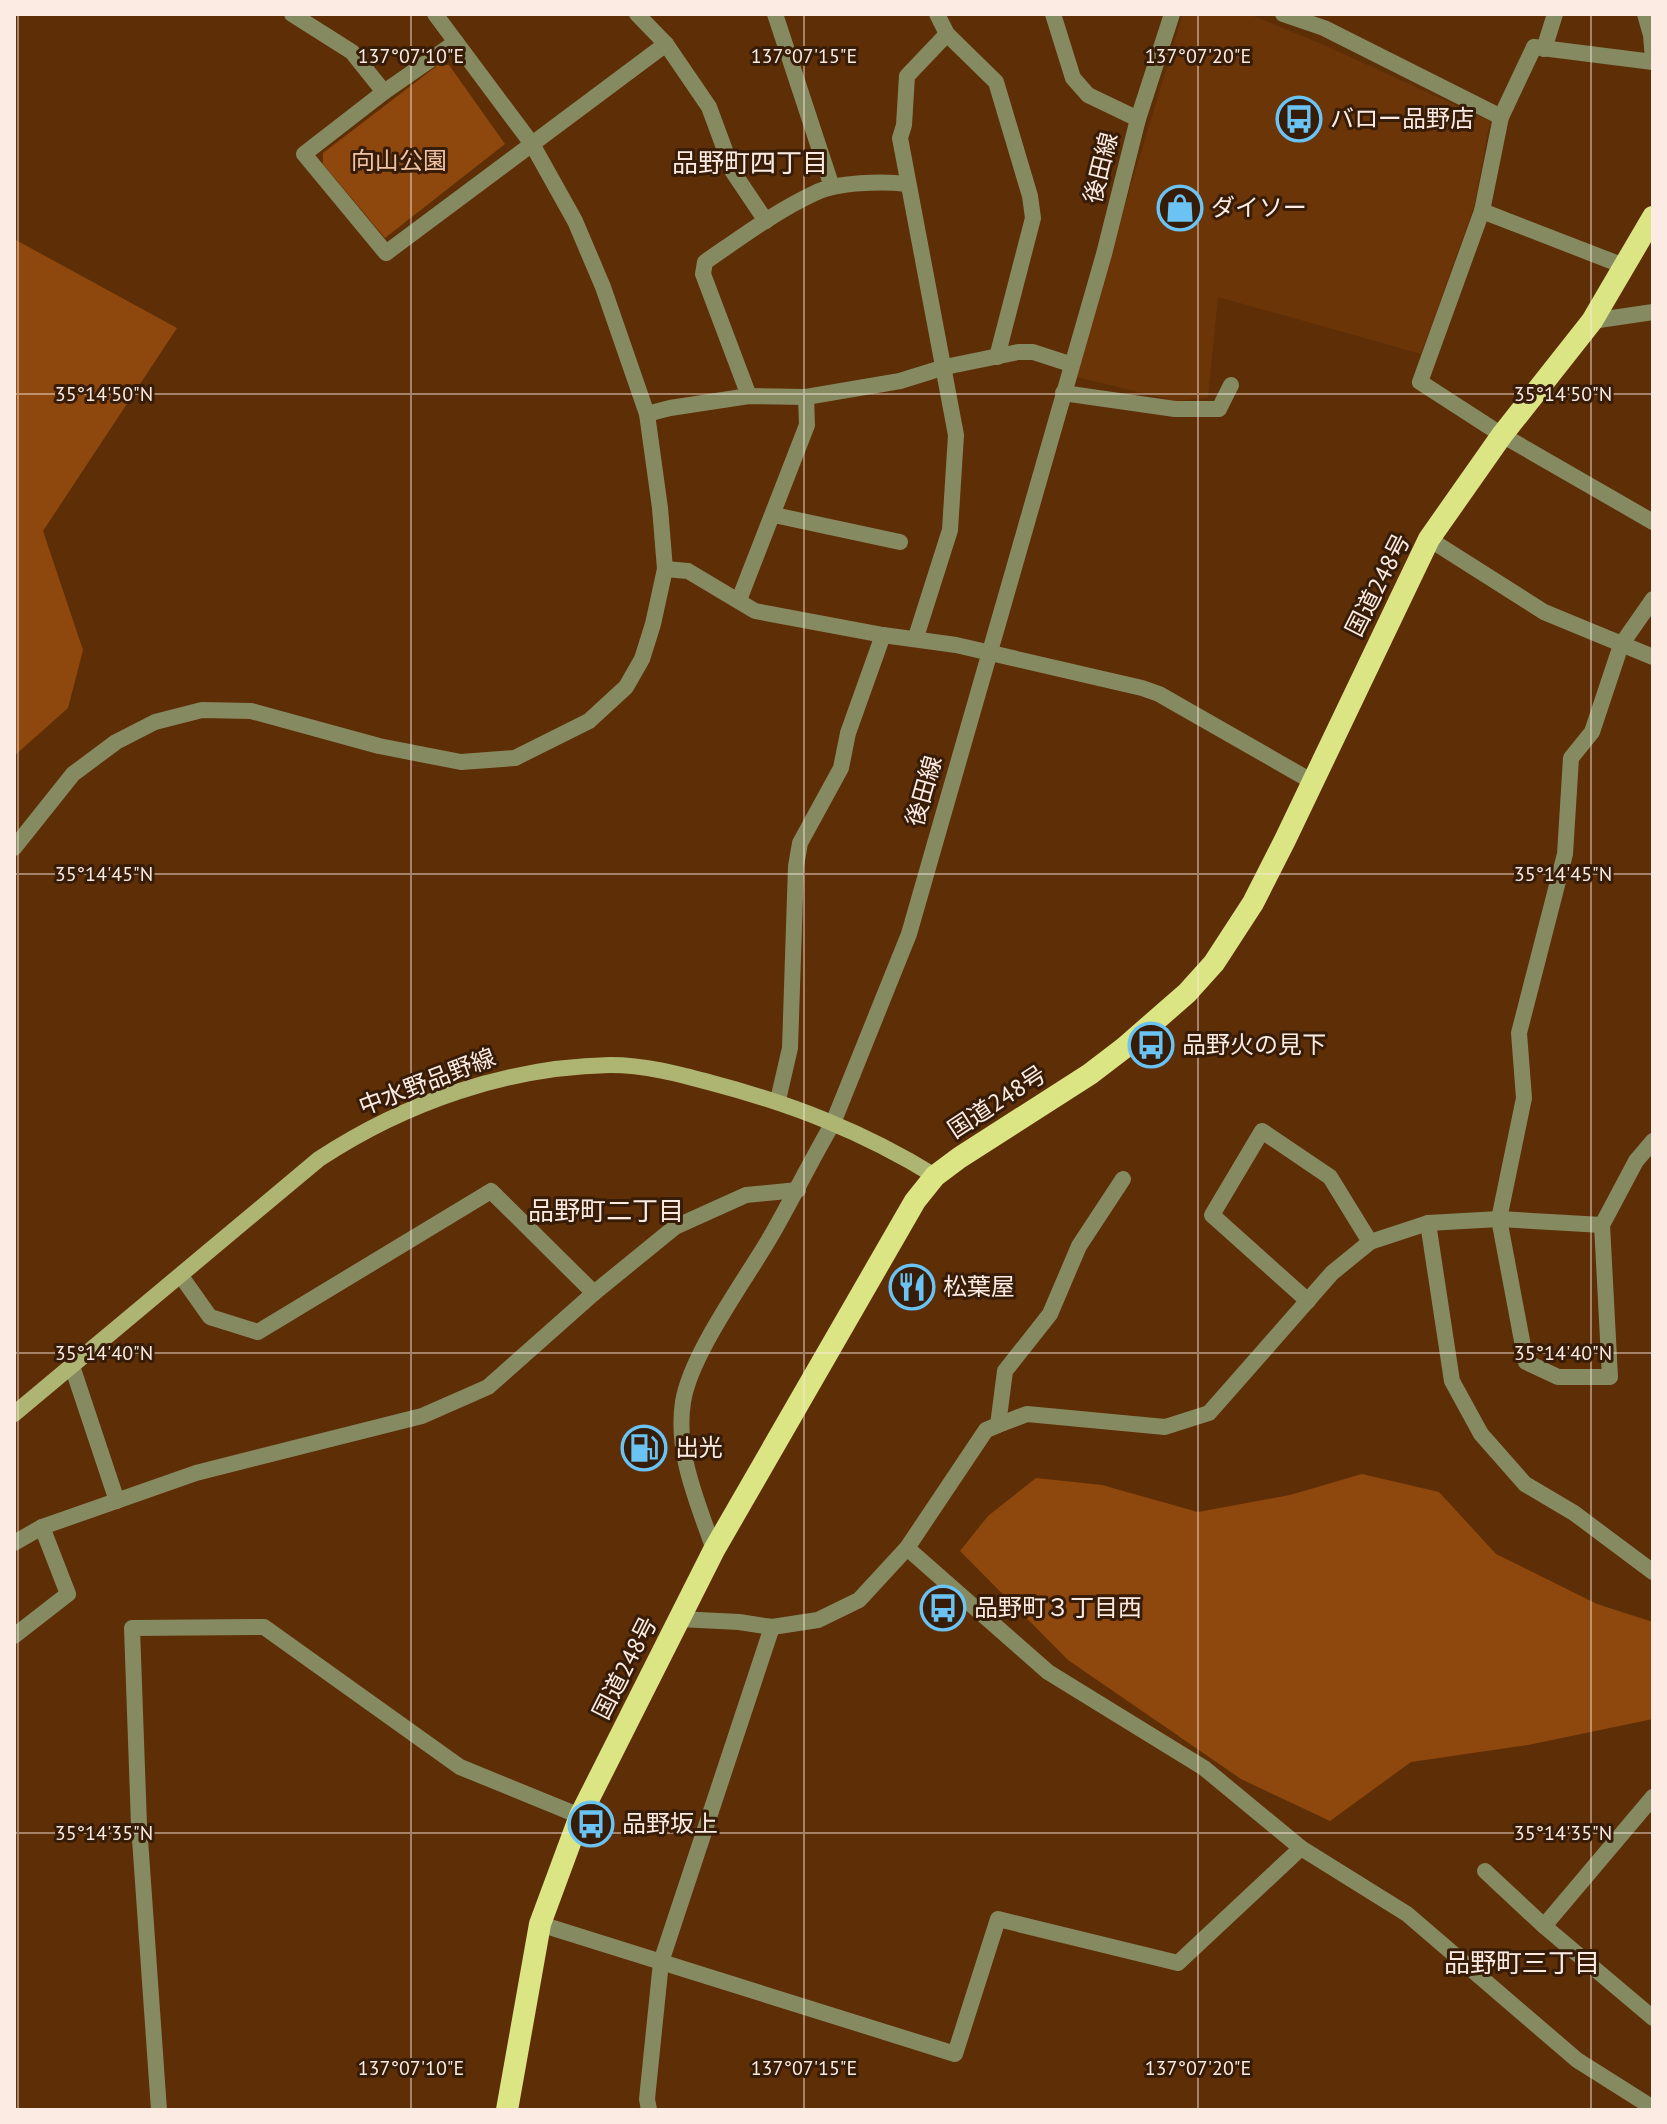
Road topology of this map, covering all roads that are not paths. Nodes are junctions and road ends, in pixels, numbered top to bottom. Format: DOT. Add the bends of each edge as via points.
graph roads {
  1 [pos="292,14"];
  2 [pos="435,14"];
  3 [pos="637,14"];
  4 [pos="775,14"];
  5 [pos="937,14"];
  6 [pos="1053,14"];
  7 [pos="1172,14"];
  8 [pos="1283,14"];
  9 [pos="1555,14"];
  10 [pos="1645,14"];
  11 [pos="947,34"];
  12 [pos="456,42"];
  13 [pos="666,44"];
  14 [pos="1544,49"];
  15 [pos="1653,60"];
  16 [pos="384,92"];
  17 [pos="1501,117"];
  18 [pos="1138,119"];
  19 [pos="532,144"];
  20 [pos="907,184"];
  21 [pos="832,187"];
  22 [pos="1482,211"];
  23 [pos="1653,217"];
  24 [pos="766,221"];
  25 [pos="1624,266"];
  26 [pos="1653,312"];
  27 [pos="1592,321"];
  28 [pos="997,357"];
  29 [pos="1070,364"];
  30 [pos="945,367"];
  31 [pos="1231,385"];
  32 [pos="1063,393"];
  33 [pos="749,396"];
  34 [pos="806,397"];
  35 [pos="647,414"];
  36 [pos="1502,435"];
  37 [pos="774,515"];
  38 [pos="1653,522"];
  39 [pos="1429,539"];
  40 [pos="900,542"];
  41 [pos="665,569"];
  42 [pos="1653,599"];
  43 [pos="739,600"];
  44 [pos="883,635"];
  45 [pos="916,637"];
  46 [pos="1621,645"];
  47 [pos="989,652"];
  48 [pos="1653,657"];
  49 [pos="1313,782"];
  50 [pos="14,848"];
  51 [pos="778,1100"];
  52 [pos="833,1123"];
  53 [pos="1653,1141"];
  54 [pos="935,1176"];
  55 [pos="1123,1179"];
  56 [pos="798,1190"];
  57 [pos="1499,1219"];
  58 [pos="1428,1223"];
  59 [pos="1602,1225"];
  60 [pos="1370,1242"];
  61 [pos="181,1276"];
  62 [pos="594,1293"];
  63 [pos="1308,1301"];
  64 [pos="72,1366"];
  65 [pos="14,1414"];
  66 [pos="998,1425"];
  67 [pos="117,1501"];
  68 [pos="42,1527"];
  69 [pos="14,1543"];
  70 [pos="907,1548"];
  71 [pos="714,1550"];
  72 [pos="1653,1572"];
  73 [pos="679,1619"];
  74 [pos="772,1627"];
  75 [pos="14,1636"];
  76 [pos="1653,1797"];
  77 [pos="580,1816"];
  78 [pos="1301,1848"];
  79 [pos="1485,1871"];
  80 [pos="540,1924"];
  81 [pos="1544,1926"];
  82 [pos="661,1962"];
  83 [pos="1653,2018"];
  84 [pos="1653,2108"];
  85 [pos="159,2110"];
  86 [pos="507,2110"];
  87 [pos="649,2110"];
  1 -- 16 [label="street" via="352,52"];
  2 -- 12 [label="street"];
  3 -- 13 [label="street"];
  4 -- 21 [label="street"];
  5 -- 11 [label="street"];
  6 -- 18 [label="street" via="1073,78 1088,95"];
  7 -- 18 [label="street, 後田線"];
  8 -- 17 [label="street" via="1324,28"];
  9 -- 14 [label="street"];
  10 -- 15 [label="street"];
  11 -- 20 [label="street" via="907,76 900,138"];
  11 -- 28 [label="street" via="996,82 1030,196 1033,218"];
  12 -- 16 [label="street"];
  12 -- 19 [label="street"];
  13 -- 19 [label="street"];
  13 -- 24 [label="street" via="709,107 733,172"];
  14 -- 15 [label="street"];
  14 -- 17 [label="street" via="1534,47"];
  16 -- 19 [label="street" via="304,154 386,253"];
  17 -- 22 [label="street"];
  18 -- 29 [label="street, 後田線"];
  19 -- 35 [label="street" via="575,221"];
  20 -- 21 [label="street"];
  20 -- 30 [label="street"];
  21 -- 24 [label="street"];
  22 -- 25 [label="street"];
  22 -- 36 [label="street" via="1420,382"];
  23 -- 25 [label="highway, 国道248号"];
  24 -- 33 [label="street" via="705,262 703,274"];
  25 -- 27 [label="highway, 国道248号"];
  26 -- 27 [label="street"];
  27 -- 36 [label="highway, 国道248号"];
  28 -- 29 [label="street" via="1033,352"];
  28 -- 30 [label="street"];
  29 -- 32 [label="street, 後田線"];
  30 -- 34 [label="street" via="900,381"];
  30 -- 45 [label="street" via="956,435 950,530"];
  31 -- 32 [label="street" via="1219,409 1175,409"];
  32 -- 47 [label="street, 後田線"];
  33 -- 34 [label="street"];
  33 -- 35 [label="street"];
  34 -- 37 [label="street" via="807,425"];
  35 -- 41 [label="street"];
  36 -- 38 [label="street"];
  36 -- 39 [label="highway, 国道248号"];
  37 -- 40 [label="street"];
  37 -- 43 [label="street"];
  39 -- 46 [label="street" via="1544,612"];
  39 -- 49 [label="highway, 国道248号"];
  41 -- 43 [label="street" via="688,571"];
  41 -- 50 [label="street" via="650,636 626,687 589,721 515,758 461,762 251,711 202,710 155,722 105,750 73,774"];
  42 -- 46 [label="street"];
  43 -- 44 [label="street" via="755,611"];
  44 -- 45 [label="street"];
  44 -- 51 [label="street" via="841,768 800,843 790,1048"];
  45 -- 47 [label="street"];
  46 -- 48 [label="street"];
  46 -- 57 [label="street" via="1592,732 1571,758 1565,854 1519,1033 1524,1098"];
  47 -- 49 [label="street" via="1159,694"];
  47 -- 52 [label="street, 後田線" via="909,934"];
  49 -- 54 [label="highway, 国道248号" via="1253,903 1214,963 1187,993 1090,1074"];
  51 -- 52 [label="main road, 中水野品野線"];
  51 -- 61 [label="main road, 中水野品野線" via="664,1070 613,1065 512,1076 466,1089 389,1118 319,1159"];
  52 -- 54 [label="main road, 中水野品野線"];
  52 -- 56 [label="street, 後田線"];
  53 -- 59 [label="street" via="1636,1161"];
  54 -- 71 [label="highway, 国道248号" via="915,1201"];
  55 -- 66 [label="street" via="1079,1246 1050,1314 1005,1371"];
  56 -- 62 [label="street" via="746,1195 675,1227"];
  56 -- 71 [label="street, 後田線" via="694,1365 683,1402 688,1476"];
  57 -- 58 [label="street"];
  57 -- 59 [label="street"];
  57 -- 59 [label="street" via="1526,1362 1558,1377 1610,1377"];
  58 -- 60 [label="street"];
  58 -- 72 [label="street" via="1452,1381 1481,1434 1525,1484"];
  60 -- 63 [label="street"];
  60 -- 63 [label="street" via="1330,1177 1262,1131 1212,1215"];
  61 -- 62 [label="street" via="210,1317 258,1332 491,1191"];
  61 -- 64 [label="main road, 中水野品野線"];
  62 -- 67 [label="street" via="488,1387 422,1416 196,1473"];
  63 -- 66 [label="street" via="1209,1413 1165,1427 1027,1414"];
  64 -- 65 [label="main road, 中水野品野線"];
  64 -- 67 [label="street"];
  66 -- 70 [label="street" via="986,1430"];
  67 -- 68 [label="street"];
  68 -- 69 [label="street"];
  68 -- 75 [label="street" via="68,1594"];
  70 -- 74 [label="street" via="859,1600 818,1620"];
  70 -- 78 [label="street" via="1048,1672 1204,1768"];
  71 -- 73 [label="highway, 国道248号"];
  73 -- 74 [label="street"];
  73 -- 77 [label="highway, 国道248号"];
  74 -- 82 [label="street"];
  76 -- 81 [label="street"];
  77 -- 80 [label="highway, 国道248号"];
  77 -- 85 [label="street" via="460,1767 264,1627 132,1628 139,1825"];
  78 -- 82 [label="street" via="1178,1963 998,1919 955,2054"];
  78 -- 84 [label="street" via="1407,1914 1577,2060"];
  79 -- 81 [label="street"];
  80 -- 82 [label="street"];
  80 -- 86 [label="highway, 国道248号"];
  81 -- 83 [label="street"];
  82 -- 87 [label="street"];
}
